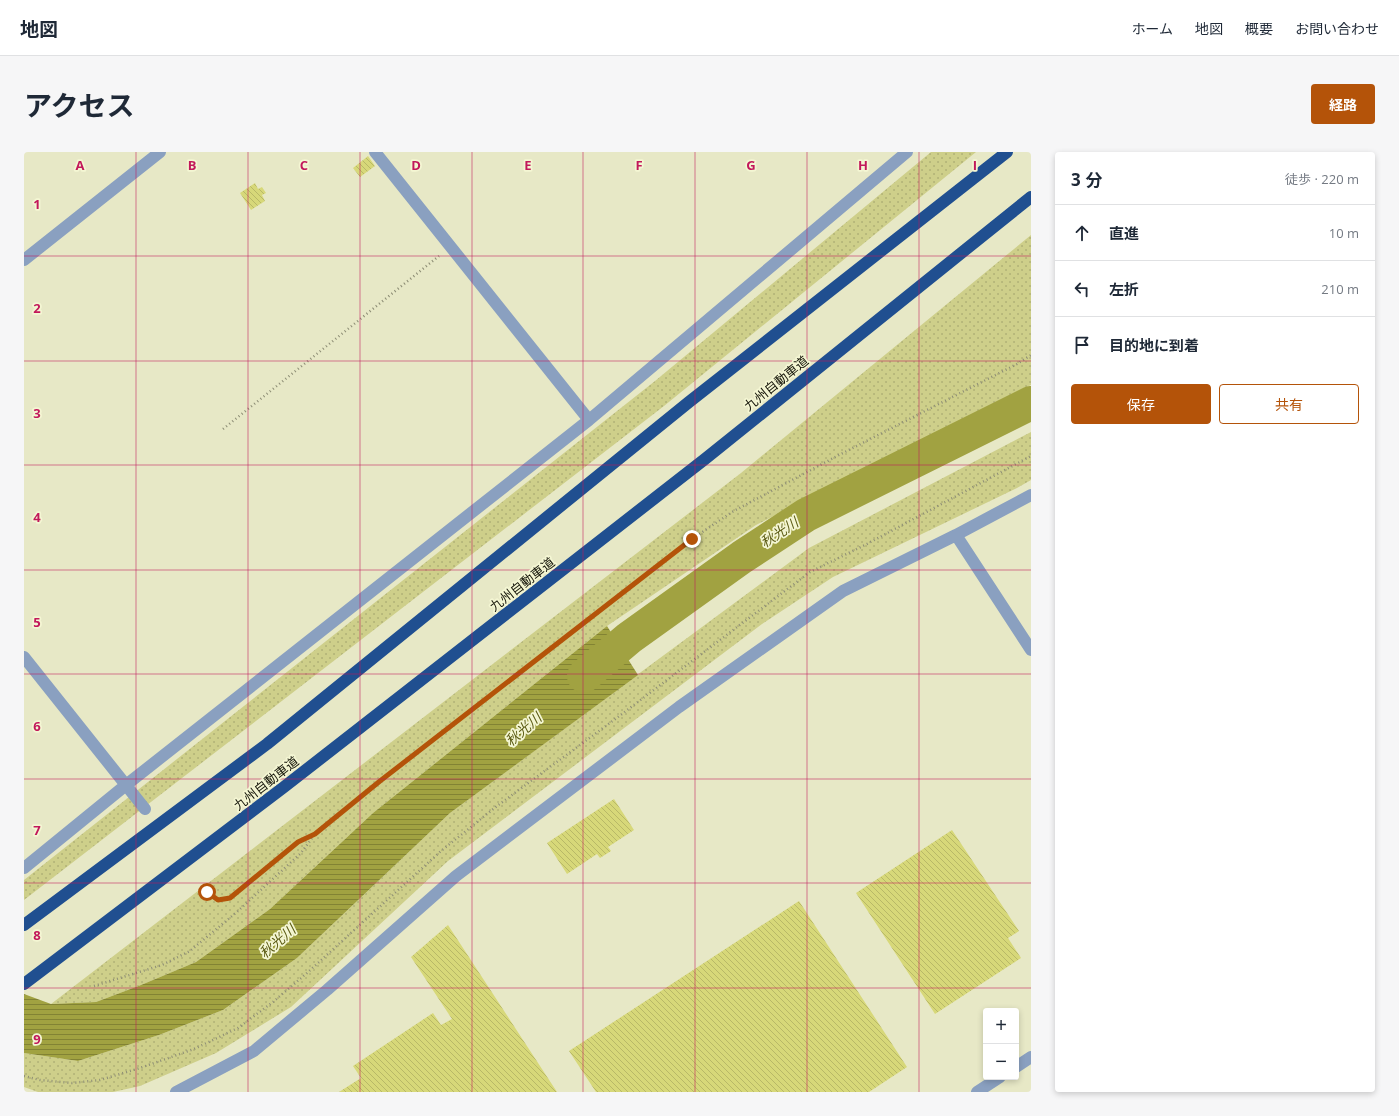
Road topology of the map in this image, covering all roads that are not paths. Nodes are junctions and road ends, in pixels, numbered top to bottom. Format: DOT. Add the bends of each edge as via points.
graph roads {
  1 [pos="160,152"];
  2 [pos="375,152"];
  3 [pos="907,152"];
  4 [pos="1007,152"];
  5 [pos="1031,197"];
  6 [pos="24,260"];
  7 [pos="589,420"];
  8 [pos="1031,495"];
  9 [pos="956,536"];
  10 [pos="1031,650"];
  11 [pos="24,658"];
  12 [pos="126,785"];
  13 [pos="145,809"];
  14 [pos="24,868"];
  15 [pos="24,925"];
  16 [pos="24,984"];
  17 [pos="1031,1057"];
  18 [pos="1019,1065"];
  19 [pos="995,1080"];
  20 [pos="176,1092"];
  21 [pos="977,1092"];
  1 -- 6 [label="street"];
  2 -- 7 [label="street"];
  3 -- 7 [label="street"];
  4 -- 15 [label="highway" via="689,402 267,744"];
  5 -- 16 [label="highway, 九州自動車道" via="692,468 284,787"];
  7 -- 12 [label="street"];
  8 -- 9 [label="street"];
  9 -- 10 [label="street"];
  9 -- 20 [label="street" via="843,592 679,707 456,876 254,1051"];
  11 -- 12 [label="street"];
  12 -- 13 [label="street"];
  12 -- 14 [label="street"];
  17 -- 18 [label="street"];
  19 -- 21 [label="street"];
}
